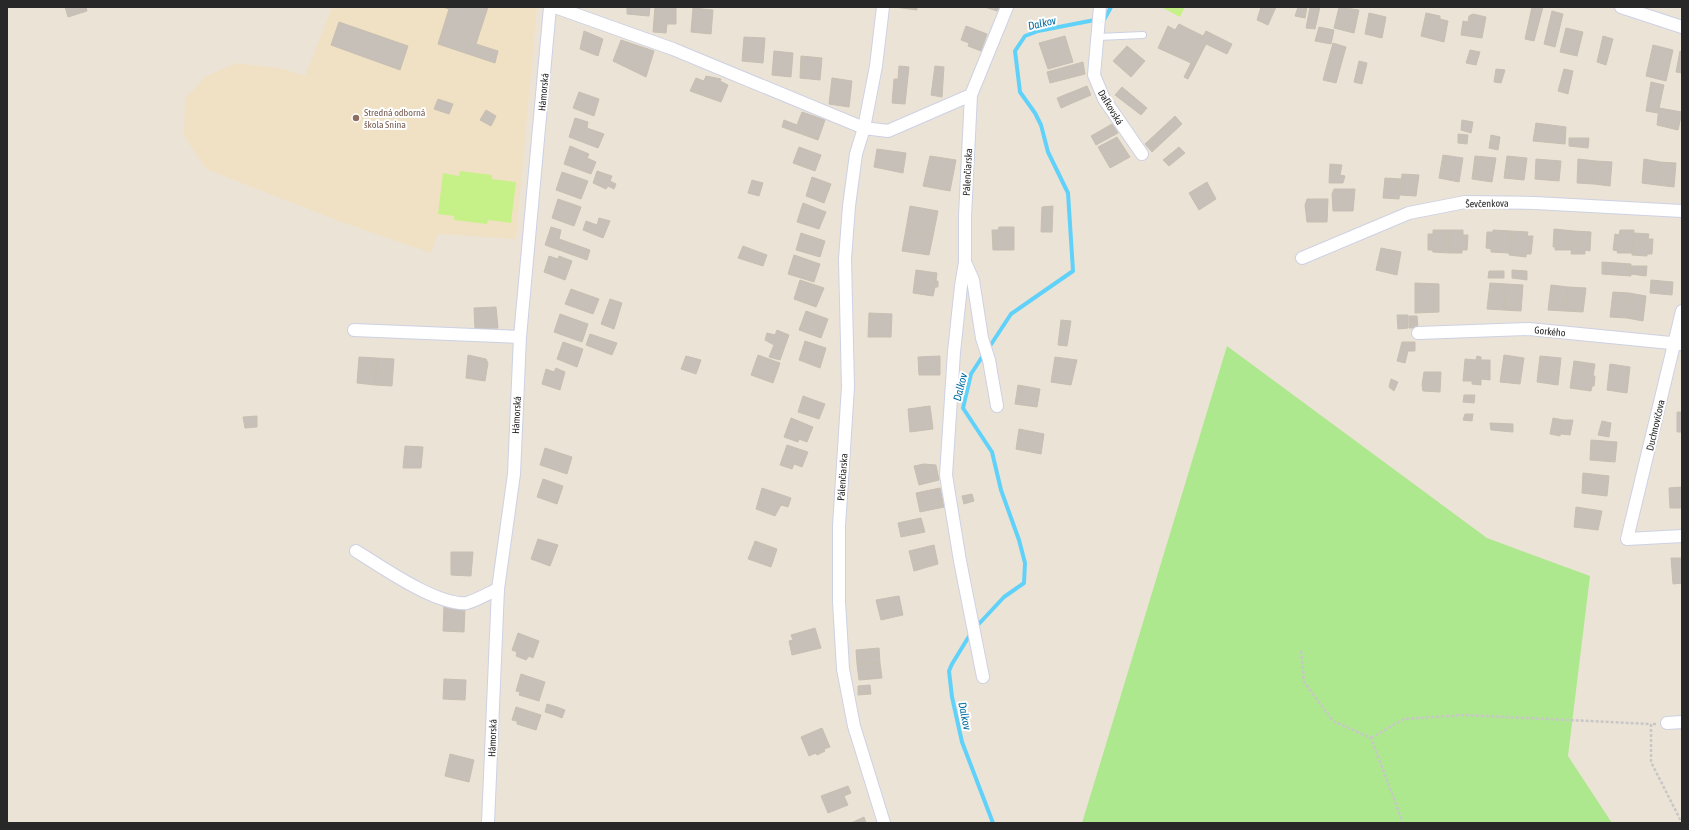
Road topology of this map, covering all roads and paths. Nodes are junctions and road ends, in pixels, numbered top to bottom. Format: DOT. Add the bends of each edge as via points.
graph roads {
  1 [pos="550,7"];
  2 [pos="555,7"];
  3 [pos="883,7"];
  4 [pos="1007,7"];
  5 [pos="1621,7"];
  6 [pos="1100,9"];
  7 [pos="1682,27"];
  8 [pos="1098,32"];
  9 [pos="1143,35"];
  10 [pos="971,95"];
  11 [pos="864,128"];
  12 [pos="1142,154"];
  13 [pos="1682,211"];
  14 [pos="1302,258"];
  15 [pos="965,262"];
  16 [pos="1682,311"];
  17 [pos="354,330"];
  18 [pos="1418,332"];
  19 [pos="520,337"];
  20 [pos="1678,344"];
  21 [pos="997,406"];
  22 [pos="1682,536"];
  23 [pos="356,551"];
  24 [pos="498,589"];
  25 [pos="1301,651"];
  26 [pos="983,677"];
  27 [pos="1682,722"];
  28 [pos="1666,723"];
  29 [pos="1650,724"];
  30 [pos="1371,738"];
  31 [pos="488,823"];
  32 [pos="884,823"];
  33 [pos="1403,823"];
  34 [pos="1682,823"];
  1 -- 19 [label="street, Hámorská"];
  2 -- 11 [label="street" via="673,50"];
  3 -- 11 [label="street, Pálenčiarska" via="876,66"];
  4 -- 10 [label="street, Pálenčiarska"];
  5 -- 7 [label="street"];
  6 -- 8 [label="street, Daľkovská"];
  8 -- 9 [label="lane"];
  8 -- 12 [label="street, Daľkovská" via="1094,75 1104,100"];
  10 -- 11 [label="street" via="888,131"];
  10 -- 15 [label="street, Pálenčiarska"];
  11 -- 32 [label="street, Pálenčiarska" via="856,154 845,259 848,387 839,526 839,601 843,669 854,726"];
  13 -- 14 [label="street, Ševčenkova" via="1465,202 1409,213"];
  15 -- 21 [label="street" via="973,280 982,338 989,360"];
  15 -- 26 [label="street, Pálenčiarska" via="954,352 946,475"];
  16 -- 20 [label="street, Duchnovičova"];
  17 -- 19 [label="street"];
  18 -- 20 [label="street, Gorkého" via="1530,329"];
  19 -- 24 [label="street, Hámorská" via="514,474"];
  20 -- 22 [label="street, Duchnovičova" via="1627,538"];
  23 -- 24 [label="street" via="443,600 467,602"];
  24 -- 31 [label="street, Hámorská"];
  25 -- 30 [label="path" via="1304,682 1333,721"];
  27 -- 28 [label="street"];
  28 -- 29 [label="path"];
  29 -- 30 [label="path" via="1464,715 1404,720"];
  29 -- 34 [label="path" via="1651,762"];
  30 -- 33 [label="path"];
}
